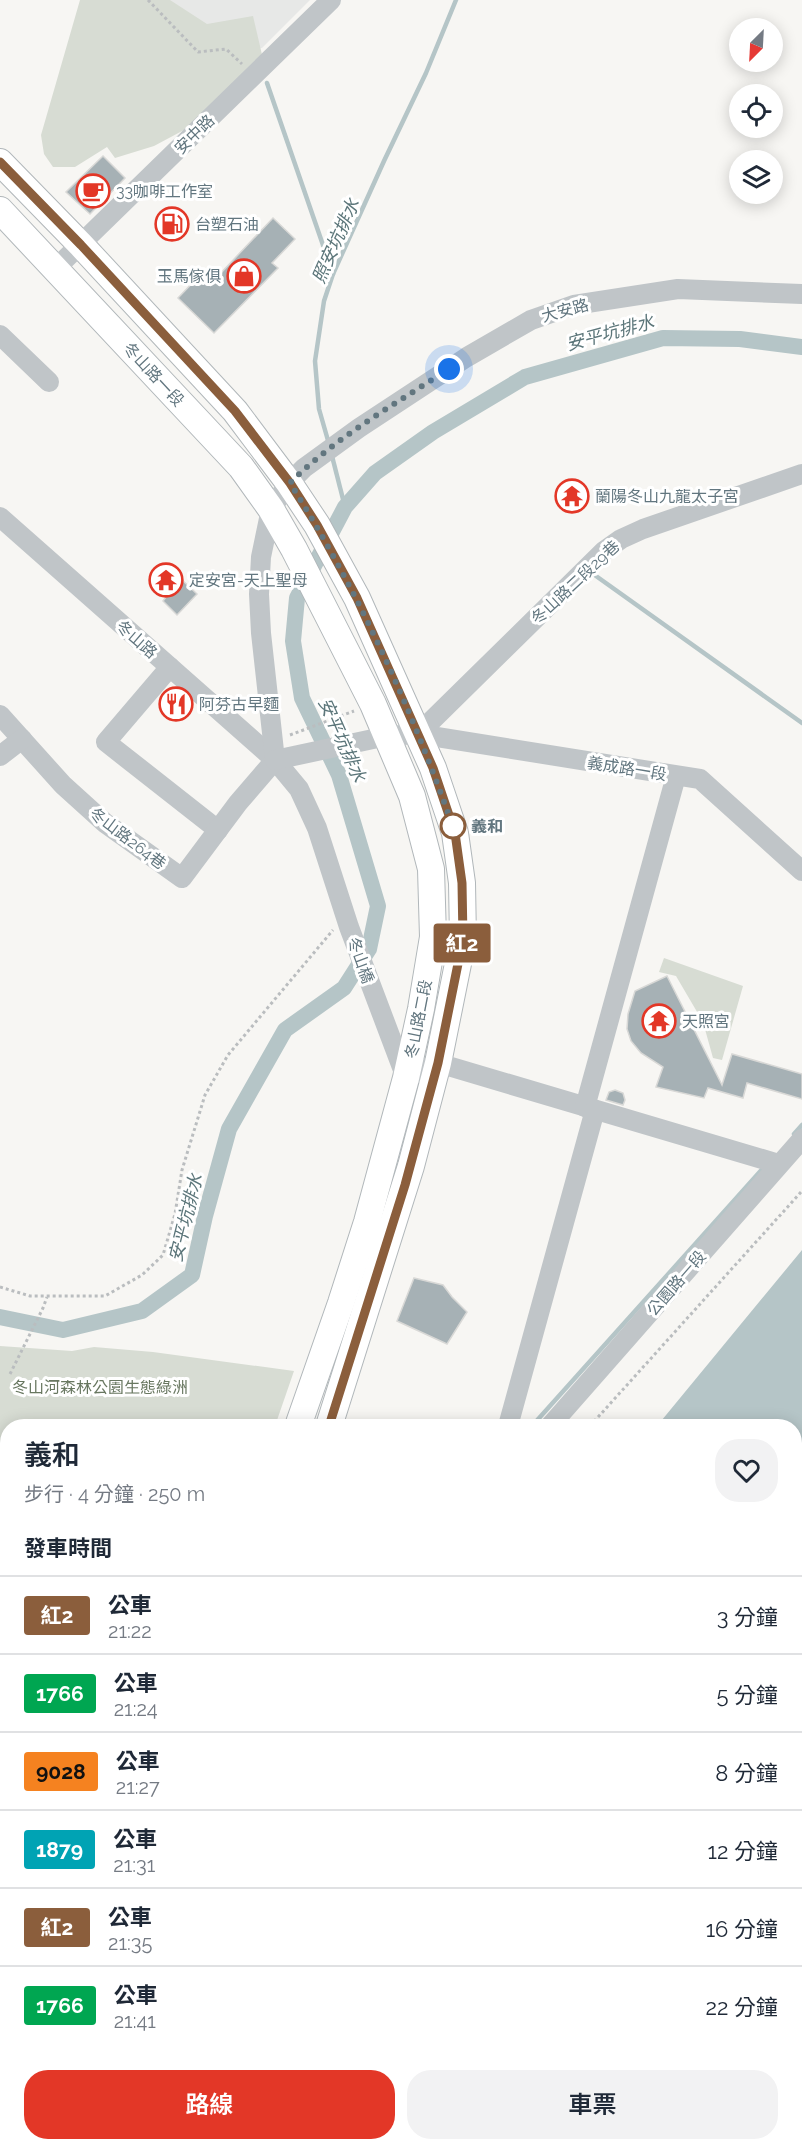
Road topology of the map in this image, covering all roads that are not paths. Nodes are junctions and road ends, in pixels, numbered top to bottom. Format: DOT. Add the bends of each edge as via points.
graph roads {
  1 [pos="331,0"];
  2 [pos="0,162"];
  3 [pos="0,210"];
  4 [pos="81,245"];
  5 [pos="56,268"];
  6 [pos="802,294"];
  7 [pos="0,335"];
  8 [pos="49,382"];
  9 [pos="802,474"];
  10 [pos="297,476"];
  11 [pos="271,508"];
  12 [pos="0,517"];
  13 [pos="357,598"];
  14 [pos="329,615"];
  15 [pos="170,667"];
  16 [pos="0,716"];
  17 [pos="418,734"];
  18 [pos="387,736"];
  19 [pos="22,739"];
  20 [pos="0,756"];
  21 [pos="275,760"];
  22 [pos="676,776"];
  23 [pos="218,830"];
  24 [pos="802,871"];
  25 [pos="348,921"];
  26 [pos="438,1063"];
  27 [pos="406,1078"];
  28 [pos="590,1108"];
  29 [pos="802,1139"];
  30 [pos="779,1164"];
  31 [pos="300,1419"];
  32 [pos="331,1419"];
  33 [pos="510,1419"];
  34 [pos="556,1419"];
  1 -- 4 [label="street, 安中路"];
  2 -- 4 [label="main road, 冬山路一段"];
  3 -- 5 [label="main road, 冬山路一段"];
  4 -- 5 [label="street, 安中路"];
  4 -- 10 [label="main road, 冬山路一段"];
  5 -- 11 [label="main road, 冬山路一段" via="241,467"];
  6 -- 10 [label="street, 大安路" via="678,289 574,305 531,320 359,428"];
  7 -- 8 [label="street"];
  9 -- 17 [label="street, 冬山路二段29巷" via="621,539 604,551"];
  10 -- 11 [label="street, 大安路"];
  10 -- 13 [label="main road, 冬山路一段" via="317,525"];
  11 -- 14 [label="main road, 冬山路一段"];
  11 -- 21 [label="street" via="261,557 259,594"];
  12 -- 15 [label="street, 冬山路"];
  13 -- 17 [label="main road, 冬山路二段"];
  14 -- 18 [label="main road, 冬山路二段"];
  15 -- 21 [label="street, 冬山路"];
  15 -- 23 [label="street" via="106,742"];
  16 -- 19 [label="street"];
  17 -- 18 [label="street"];
  17 -- 22 [label="street, 義成路一段"];
  17 -- 26 [label="main road, 冬山路二段" via="455,833 462,883 463,939"];
  18 -- 21 [label="street"];
  18 -- 27 [label="main road, 冬山路二段" via="412,796 431,869 433,937"];
  19 -- 20 [label="street"];
  19 -- 23 [label="street, 冬山路264巷" via="105,824 182,878"];
  21 -- 23 [label="street, 冬山路264巷"];
  21 -- 25 [label="street, 冬山路" via="299,789 317,828"];
  22 -- 24 [label="street, 義成路一段" via="700,779"];
  22 -- 28 [label="street"];
  25 -- 27 [label="street, 冬山橋"];
  26 -- 27 [label="street"];
  26 -- 28 [label="street"];
  26 -- 32 [label="main road, 冬山路二段" via="404,1188"];
  27 -- 31 [label="main road, 冬山路二段" via="360,1242"];
  28 -- 30 [label="street"];
  28 -- 33 [label="street"];
  29 -- 30 [label="street, 公園路一段"];
  30 -- 34 [label="street, 公園路一段"];
}
